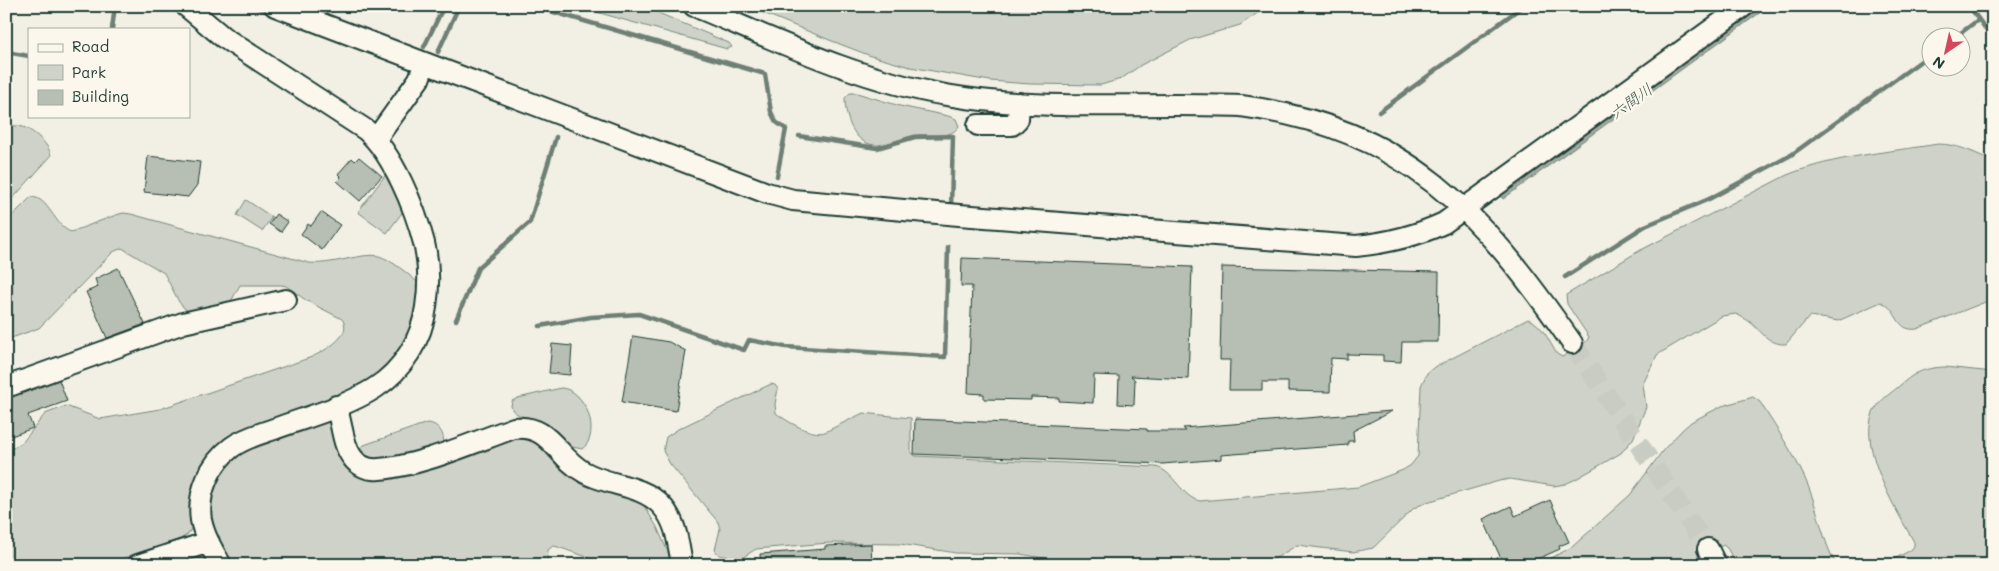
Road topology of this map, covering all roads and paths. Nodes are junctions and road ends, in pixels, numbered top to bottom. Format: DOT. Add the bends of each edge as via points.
graph roads {
  1 [pos="186,6"];
  2 [pos="275,6"];
  3 [pos="694,6"];
  4 [pos="1744,6"];
  5 [pos="425,63"];
  6 [pos="1019,103"];
  7 [pos="978,125"];
  8 [pos="376,139"];
  9 [pos="1465,208"];
  10 [pos="286,300"];
  11 [pos="1572,342"];
  12 [pos="6,387"];
  13 [pos="336,406"];
  14 [pos="208,542"];
  15 [pos="138,565"];
  16 [pos="221,565"];
  17 [pos="682,565"];
  1 -- 8 [label="street" via="223,36"];
  2 -- 5 [label="street"];
  3 -- 6 [label="street" via="865,74 905,86 946,95"];
  4 -- 9 [label="street"];
  5 -- 8 [label="street" via="419,79"];
  5 -- 9 [label="street" via="767,193 806,202 1356,246 1410,236 1444,223"];
  6 -- 7 [label="street" via="1018,119 1012,125"];
  6 -- 9 [label="street" via="1241,106 1305,118 1351,134 1393,154 1443,188"];
  8 -- 13 [label="street" via="404,190 425,247 428,273 424,322 416,343 392,375 376,388"];
  9 -- 11 [label="street" via="1522,273"];
  10 -- 12 [label="street" via="183,323"];
  13 -- 14 [label="street" via="250,437 217,461 206,479 201,499 201,520"];
  13 -- 17 [label="street" via="351,456 368,468 379,469 420,460 514,428 536,429 584,473 648,495 660,504 675,527"];
  14 -- 15 [label="street"];
  14 -- 16 [label="street"];
}
